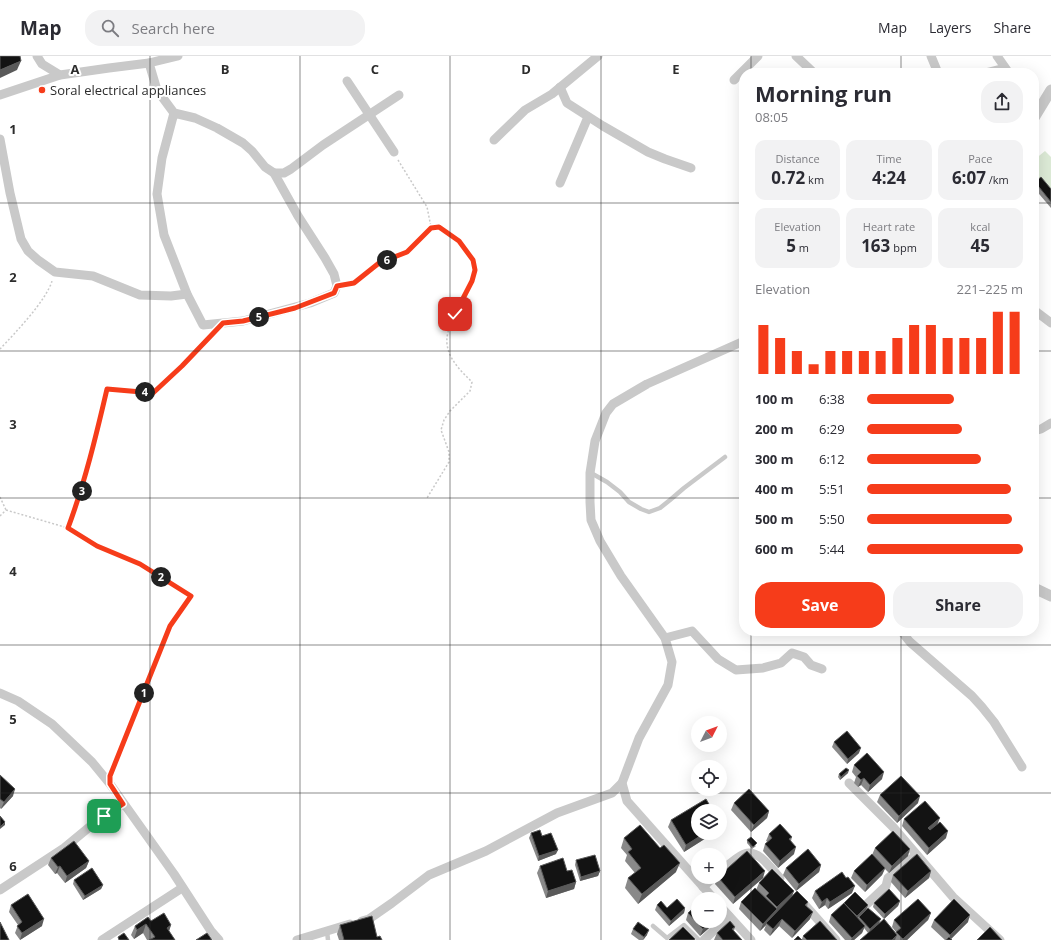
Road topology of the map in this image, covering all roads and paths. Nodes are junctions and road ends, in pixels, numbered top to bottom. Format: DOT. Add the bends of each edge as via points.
graph roads {
  1 [pos="37,56"];
  2 [pos="178,56"];
  3 [pos="758,56"];
  4 [pos="796,56"];
  5 [pos="931,56"];
  6 [pos="997,56"];
  7 [pos="593,57"];
  8 [pos="149,63"];
  9 [pos="746,68"];
  10 [pos="809,68"];
  11 [pos="936,68"];
  12 [pos="1006,68"];
  13 [pos="60,75"];
  14 [pos="739,75"];
  15 [pos="734,80"];
  16 [pos="348,81"];
  17 [pos="560,87"];
  18 [pos="1051,90"];
  19 [pos="0,95"];
  20 [pos="399,96"];
  21 [pos="547,97"];
  22 [pos="567,103"];
  23 [pos="1039,108"];
  24 [pos="174,113"];
  25 [pos="370,114"];
  26 [pos="588,117"];
  27 [pos="0,139"];
  28 [pos="494,140"];
  29 [pos="394,152"];
  30 [pos="691,168"];
  31 [pos="274,173"];
  32 [pos="560,183"];
  33 [pos="431,228"];
  34 [pos="55,272"];
  35 [pos="337,286"];
  36 [pos="187,294"];
  37 [pos="1039,314"];
  38 [pos="223,323"];
  39 [pos="1051,323"];
  40 [pos="739,343"];
  41 [pos="0,349"];
  42 [pos="1051,423"];
  43 [pos="1039,430"];
  44 [pos="725,457"];
  45 [pos="590,473"];
  46 [pos="0,496"];
  47 [pos="427,498"];
  48 [pos="6,510"];
  49 [pos="0,516"];
  50 [pos="68,528"];
  51 [pos="1039,590"];
  52 [pos="1051,596"];
  53 [pos="905,636"];
  54 [pos="664,638"];
  55 [pos="822,669"];
  56 [pos="0,693"];
  57 [pos="1022,767"];
  58 [pos="622,783"];
  59 [pos="849,783"];
  60 [pos="110,784"];
  61 [pos="612,793"];
  62 [pos="626,802"];
  63 [pos="123,804"];
  64 [pos="916,855"];
  65 [pos="727,866"];
  66 [pos="706,884"];
  67 [pos="702,887"];
  68 [pos="788,887"];
  69 [pos="182,888"];
  70 [pos="0,890"];
  71 [pos="707,892"];
  72 [pos="799,899"];
  73 [pos="867,904"];
  74 [pos="729,916"];
  75 [pos="653,926"];
  76 [pos="328,936"];
  77 [pos="102,940"];
  78 [pos="219,940"];
  79 [pos="297,940"];
  80 [pos="699,940"];
  81 [pos="704,940"];
  82 [pos="751,940"];
  83 [pos="836,940"];
  84 [pos="1000,940"];
  1 -- 13 [label="street" via="42,64"];
  2 -- 8 [label="street"];
  3 -- 9 [label="street"];
  4 -- 10 [label="street"];
  5 -- 11 [label="street"];
  6 -- 12 [label="street"];
  7 -- 17 [label="street"];
  8 -- 13 [label="street"];
  8 -- 24 [label="street" via="157,90"];
  13 -- 19 [label="street"];
  14 -- 15 [label="street"];
  16 -- 25 [label="street"];
  17 -- 21 [label="street"];
  17 -- 22 [label="street"];
  18 -- 23 [label="street"];
  20 -- 25 [label="street"];
  21 -- 22 [label="street"];
  21 -- 28 [label="street" via="525,110"];
  22 -- 26 [label="street"];
  24 -- 31 [label="street" via="195,118 243,143"];
  24 -- 36 [label="street" via="162,158 157,194 164,235"];
  25 -- 29 [label="street"];
  25 -- 31 [label="street" via="291,170"];
  26 -- 30 [label="street" via="648,152"];
  26 -- 32 [label="street"];
  27 -- 34 [label="street" via="21,239 28,251"];
  29 -- 33 [label="path" via="428,207"];
  31 -- 35 [label="street" via="326,258"];
  33 -- 35 [label="path" via="407,252 379,263 354,283"];
  33 -- 47 [label="path" via="439,227 459,241 473,260 475,270 448,331 447,344 456,366 472,382 470,391 444,420 441,430 449,452 449,462"];
  34 -- 36 [label="street" via="93,276 140,295"];
  34 -- 41 [label="path" via="43,299"];
  35 -- 38 [label="street" via="334,293 310,303 243,321"];
  36 -- 38 [label="street" via="203,325"];
  37 -- 39 [label="street"];
  38 -- 50 [label="path" via="153,393 107,389 83,487"];
  40 -- 45 [label="street" via="647,384 613,404 606,413 595,441"];
  42 -- 43 [label="street"];
  44 -- 45 [label="lane" via="660,508 649,512 630,502 607,482"];
  45 -- 54 [label="street" via="591,520 600,541"];
  46 -- 48 [label="path"];
  48 -- 49 [label="path"];
  48 -- 50 [label="path"];
  50 -- 60 [label="path" via="97,546 140,564 191,596 170,626 110,776"];
  51 -- 52 [label="street"];
  53 -- 57 [label="street" via="982,707"];
  54 -- 55 [label="street" via="692,631 718,659 736,670 763,668 781,662 792,653 804,657 811,665"];
  54 -- 58 [label="street" via="672,662 668,685 639,738"];
  56 -- 60 [label="street" via="18,701 52,724 92,762"];
  58 -- 61 [label="street"];
  58 -- 62 [label="street"];
  59 -- 64 [label="street" via="893,827"];
  60 -- 63 [label="street"];
  61 -- 62 [label="street"];
  61 -- 76 [label="street" via="557,813 486,851 429,875 369,919"];
  62 -- 67 [label="street"];
  63 -- 69 [label="street"];
  63 -- 70 [label="street" via="64,848"];
  64 -- 73 [label="street" via="888,878 886,886"];
  64 -- 84 [label="street" via="953,897"];
  65 -- 68 [label="street" via="748,852 757,855"];
  66 -- 67 [label="street"];
  67 -- 71 [label="street"];
  69 -- 77 [label="street"];
  69 -- 78 [label="street"];
  72 -- 83 [label="street"];
  74 -- 81 [label="street"];
  74 -- 82 [label="street"];
  75 -- 80 [label="lane" via="667,938 684,925"];
  76 -- 79 [label="street"];
}
